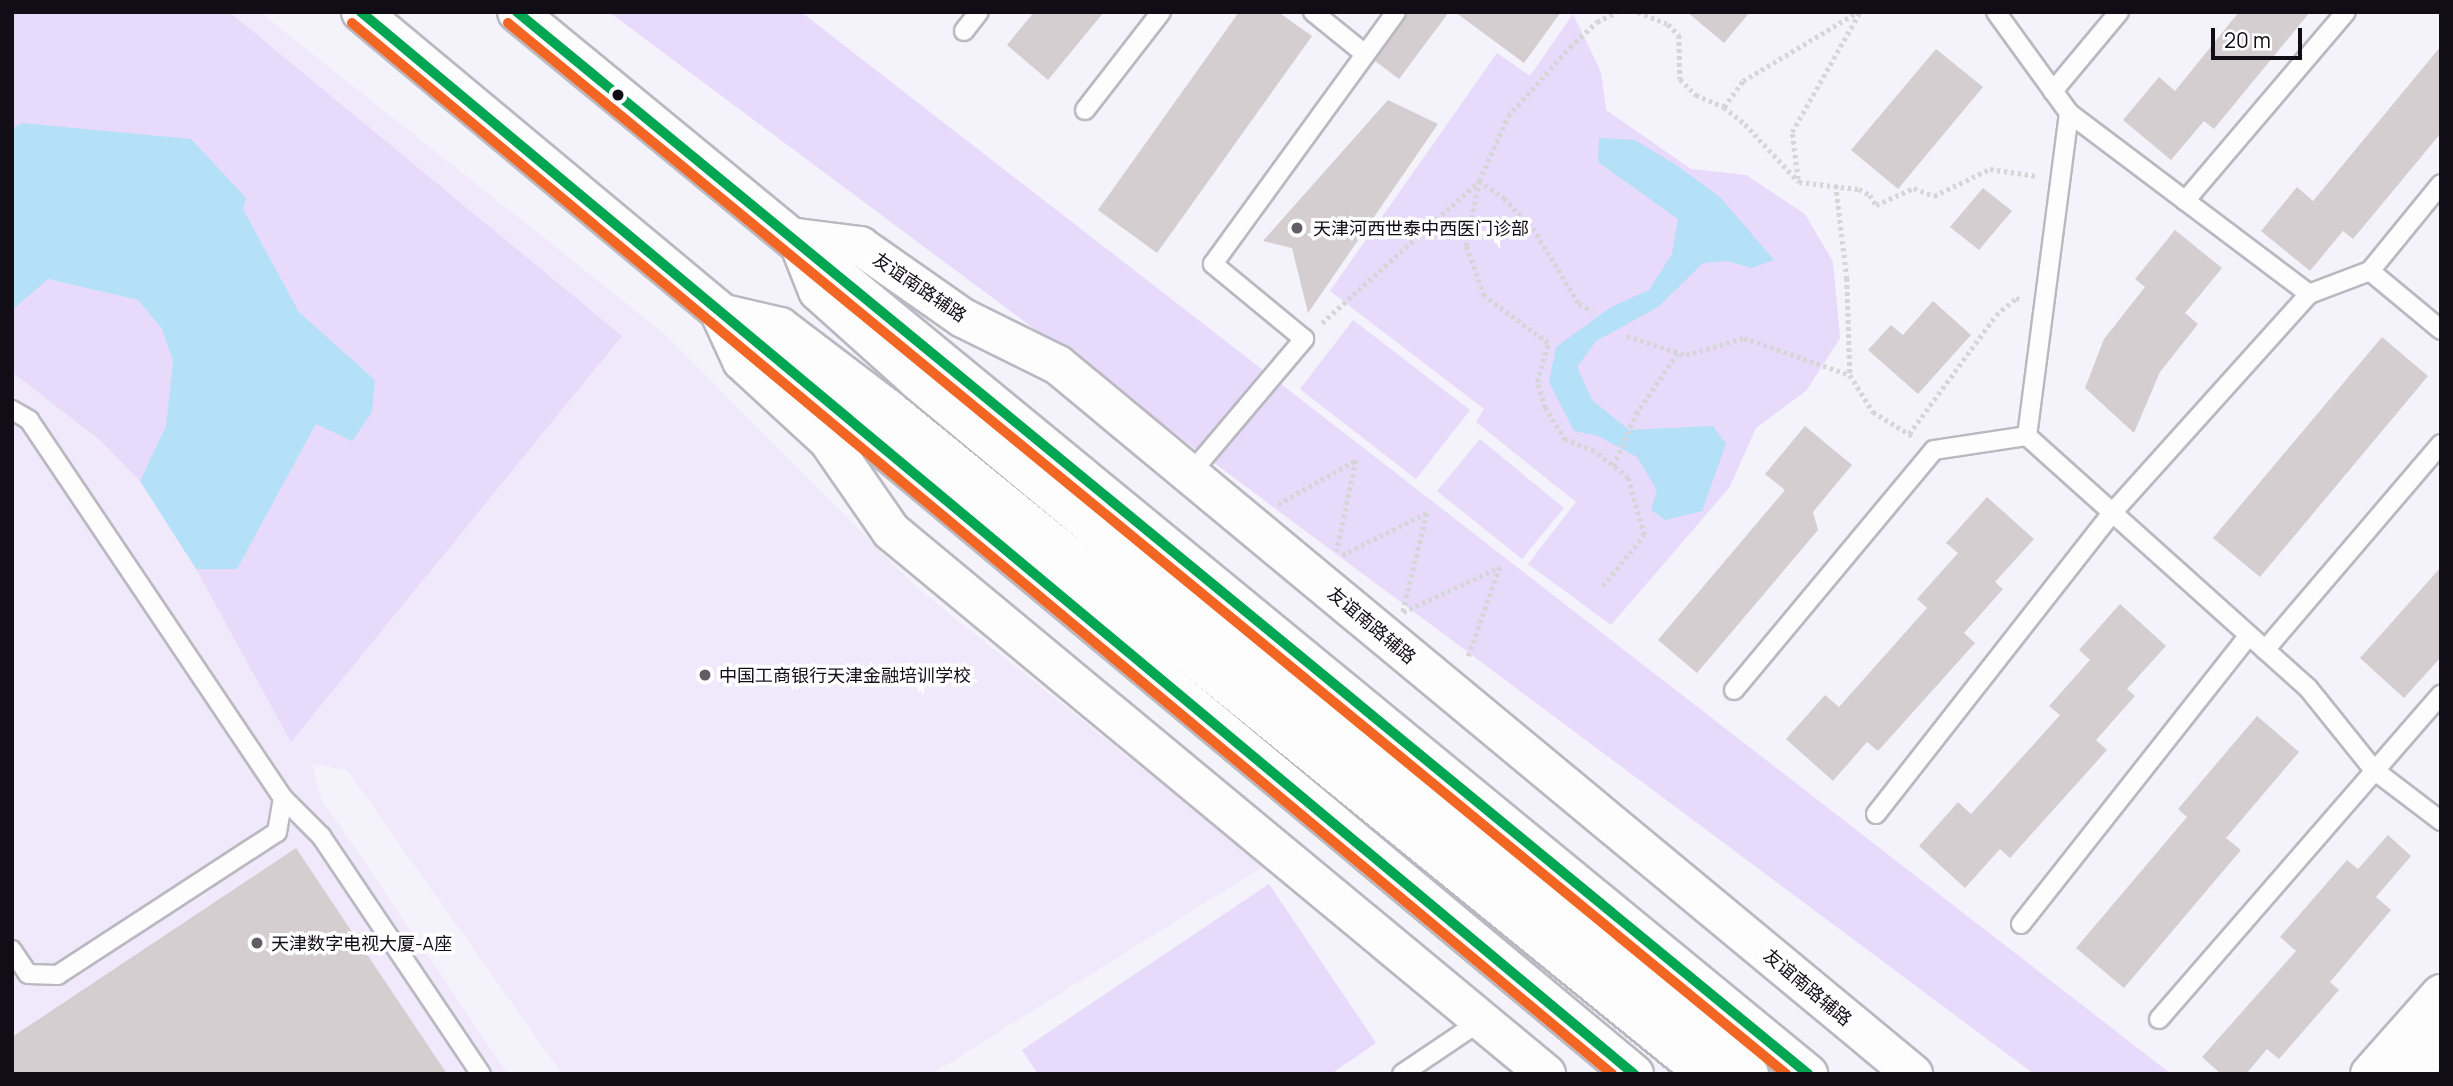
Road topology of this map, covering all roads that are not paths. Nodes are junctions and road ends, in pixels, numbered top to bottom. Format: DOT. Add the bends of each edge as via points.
graph roads {
  1 [pos="361,12"];
  2 [pos="517,12"];
  3 [pos="979,12"];
  4 [pos="1161,12"];
  5 [pos="1313,12"];
  6 [pos="1396,12"];
  7 [pos="1996,12"];
  8 [pos="2119,12"];
  9 [pos="2346,12"];
  10 [pos="964,31"];
  11 [pos="1365,54"];
  12 [pos="2053,92"];
  13 [pos="1085,110"];
  14 [pos="2069,113"];
  15 [pos="2441,184"];
  16 [pos="2185,201"];
  17 [pos="797,239"];
  18 [pos="2370,271"];
  19 [pos="2309,294"];
  20 [pos="720,313"];
  21 [pos="2441,330"];
  22 [pos="12,410"];
  23 [pos="2027,436"];
  24 [pos="2441,444"];
  25 [pos="1190,474"];
  26 [pos="2112,513"];
  27 [pos="2249,635"];
  28 [pos="2266,650"];
  29 [pos="1734,690"];
  30 [pos="2441,695"];
  31 [pos="2374,770"];
  32 [pos="283,797"];
  33 [pos="1877,814"];
  34 [pos="2441,821"];
  35 [pos="2021,924"];
  36 [pos="12,950"];
  37 [pos="2441,994"];
  38 [pos="2159,1019"];
  39 [pos="1482,1020"];
  40 [pos="2441,1040"];
  41 [pos="481,1074"];
  42 [pos="1402,1074"];
  43 [pos="1546,1074"];
  44 [pos="1634,1074"];
  45 [pos="1706,1074"];
  46 [pos="1749,1074"];
  47 [pos="1808,1074"];
  48 [pos="1913,1074"];
  49 [pos="2370,1074"];
  50 [pos="2411,1074"];
  1 -- 20 [label="street"];
  2 -- 17 [label="street"];
  3 -- 10 [label="lane"];
  4 -- 13 [label="lane"];
  5 -- 11 [label="lane"];
  6 -- 11 [label="lane"];
  7 -- 12 [label="lane"];
  8 -- 12 [label="lane"];
  9 -- 16 [label="lane"];
  11 -- 25 [label="lane" via="1213,264 1304,339"];
  12 -- 14 [label="lane"];
  14 -- 16 [label="lane"];
  14 -- 23 [label="lane"];
  15 -- 18 [label="lane"];
  16 -- 19 [label="lane"];
  17 -- 25 [label="street, 友谊南路辅路" via="860,246 963,318 1058,365"];
  17 -- 46 [label="street" via="818,291 917,380"];
  17 -- 47 [label="street"];
  18 -- 19 [label="lane"];
  18 -- 21 [label="lane"];
  19 -- 26 [label="lane"];
  20 -- 39 [label="street" via="742,361 828,440 891,531"];
  20 -- 44 [label="street"];
  20 -- 45 [label="street" via="780,327 888,409"];
  22 -- 32 [label="lane" via="29,420"];
  23 -- 26 [label="lane"];
  23 -- 29 [label="lane" via="1934,450"];
  24 -- 28 [label="lane"];
  25 -- 48 [label="street, 友谊南路辅路"];
  26 -- 27 [label="lane"];
  26 -- 33 [label="lane"];
  27 -- 28 [label="lane"];
  27 -- 35 [label="lane"];
  28 -- 31 [label="lane" via="2308,688"];
  30 -- 31 [label="lane"];
  31 -- 34 [label="lane"];
  31 -- 38 [label="lane"];
  32 -- 36 [label="lane" via="277,832 58,975 28,974"];
  32 -- 41 [label="lane" via="321,836"];
  37 -- 49 [label="street"];
  39 -- 42 [label="lane"];
  39 -- 43 [label="street"];
  40 -- 50 [label="street"];
}
